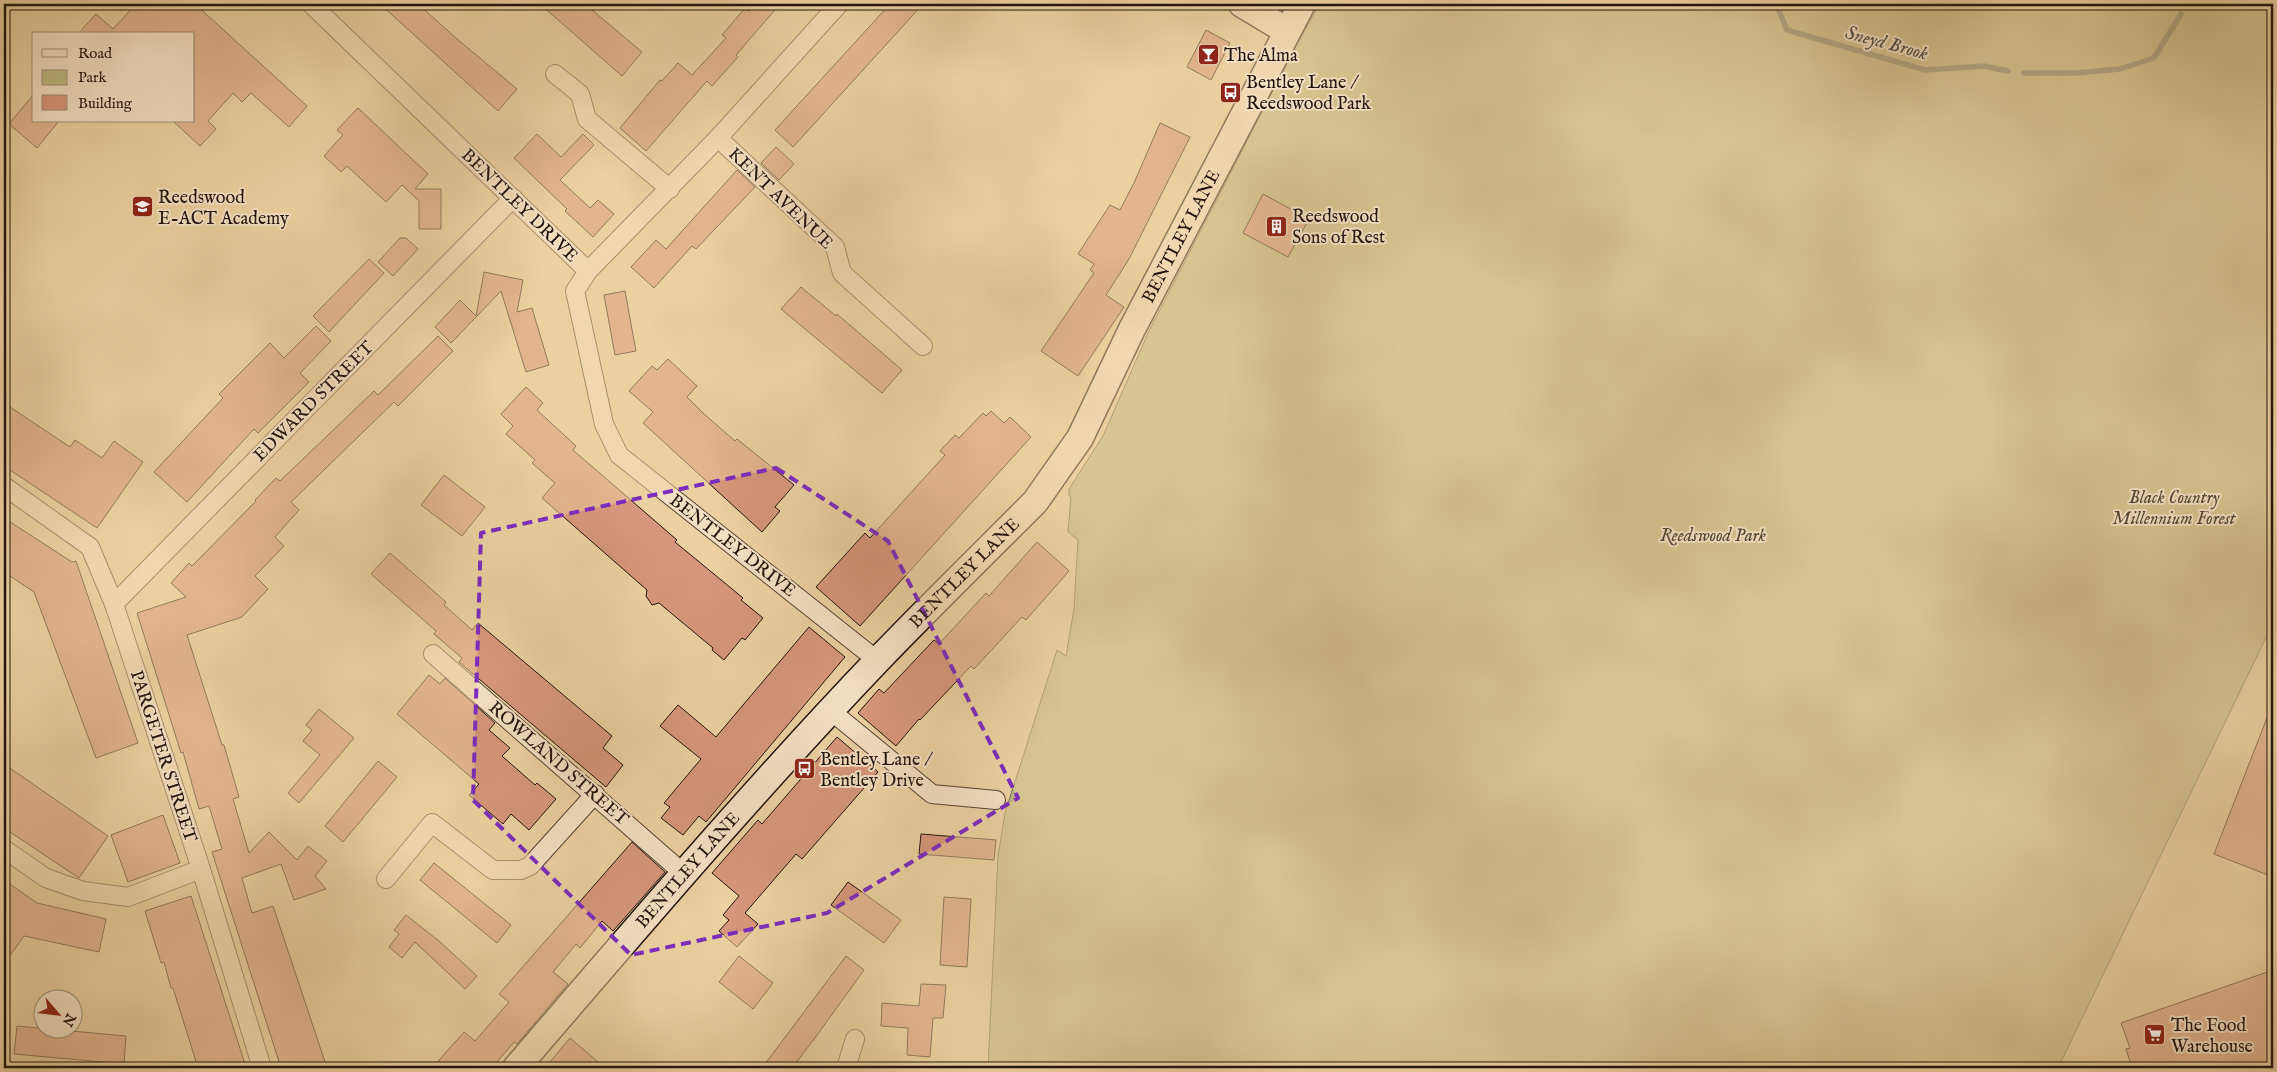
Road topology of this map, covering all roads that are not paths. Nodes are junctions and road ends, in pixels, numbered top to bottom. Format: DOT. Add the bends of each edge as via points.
graph roads {
  1 [pos="310,4"];
  2 [pos="839,4"];
  3 [pos="1242,4"];
  4 [pos="1302,4"];
  5 [pos="1287,32"];
  6 [pos="555,74"];
  7 [pos="718,138"];
  8 [pos="670,189"];
  9 [pos="513,198"];
  10 [pos="588,271"];
  11 [pos="923,346"];
  12 [pos="4,486"];
  13 [pos="114,604"];
  14 [pos="433,654"];
  15 [pos="878,661"];
  16 [pos="831,711"];
  17 [pos="595,794"];
  18 [pos="996,800"];
  19 [pos="4,849"];
  20 [pos="201,869"];
  21 [pos="684,873"];
  22 [pos="386,879"];
  23 [pos="855,1039"];
  24 [pos="258,1067"];
  25 [pos="516,1068"];
  26 [pos="846,1068"];
  1 -- 9 [label="street, BENTLEY DRIVE"];
  2 -- 7 [label="street"];
  3 -- 5 [label="street"];
  4 -- 5 [label="street, BENTLEY LANE"];
  5 -- 15 [label="street, BENTLEY LANE" via="1132,329 1080,438 1035,502"];
  6 -- 8 [label="street" via="580,94 587,119"];
  7 -- 8 [label="street"];
  7 -- 11 [label="street, KENT AVENUE" via="835,247 842,273"];
  8 -- 10 [label="street"];
  9 -- 10 [label="street, BENTLEY DRIVE"];
  9 -- 13 [label="street, EDWARD STREET"];
  10 -- 15 [label="street, BENTLEY DRIVE" via="575,291 604,424 619,455"];
  12 -- 13 [label="street, PARGETER STREET" via="90,547"];
  13 -- 20 [label="street, PARGETER STREET"];
  14 -- 17 [label="street, ROWLAND STREET"];
  15 -- 16 [label="street, BENTLEY LANE"];
  16 -- 18 [label="street" via="932,794"];
  16 -- 21 [label="street, BENTLEY LANE"];
  17 -- 21 [label="street, ROWLAND STREET"];
  17 -- 22 [label="street" via="530,866 521,870 493,870 432,822"];
  19 -- 20 [label="street" via="46,878 83,891 128,897"];
  20 -- 24 [label="street, PARGETER STREET"];
  21 -- 25 [label="street, BENTLEY LANE"];
  23 -- 26 [label="street"];
}
